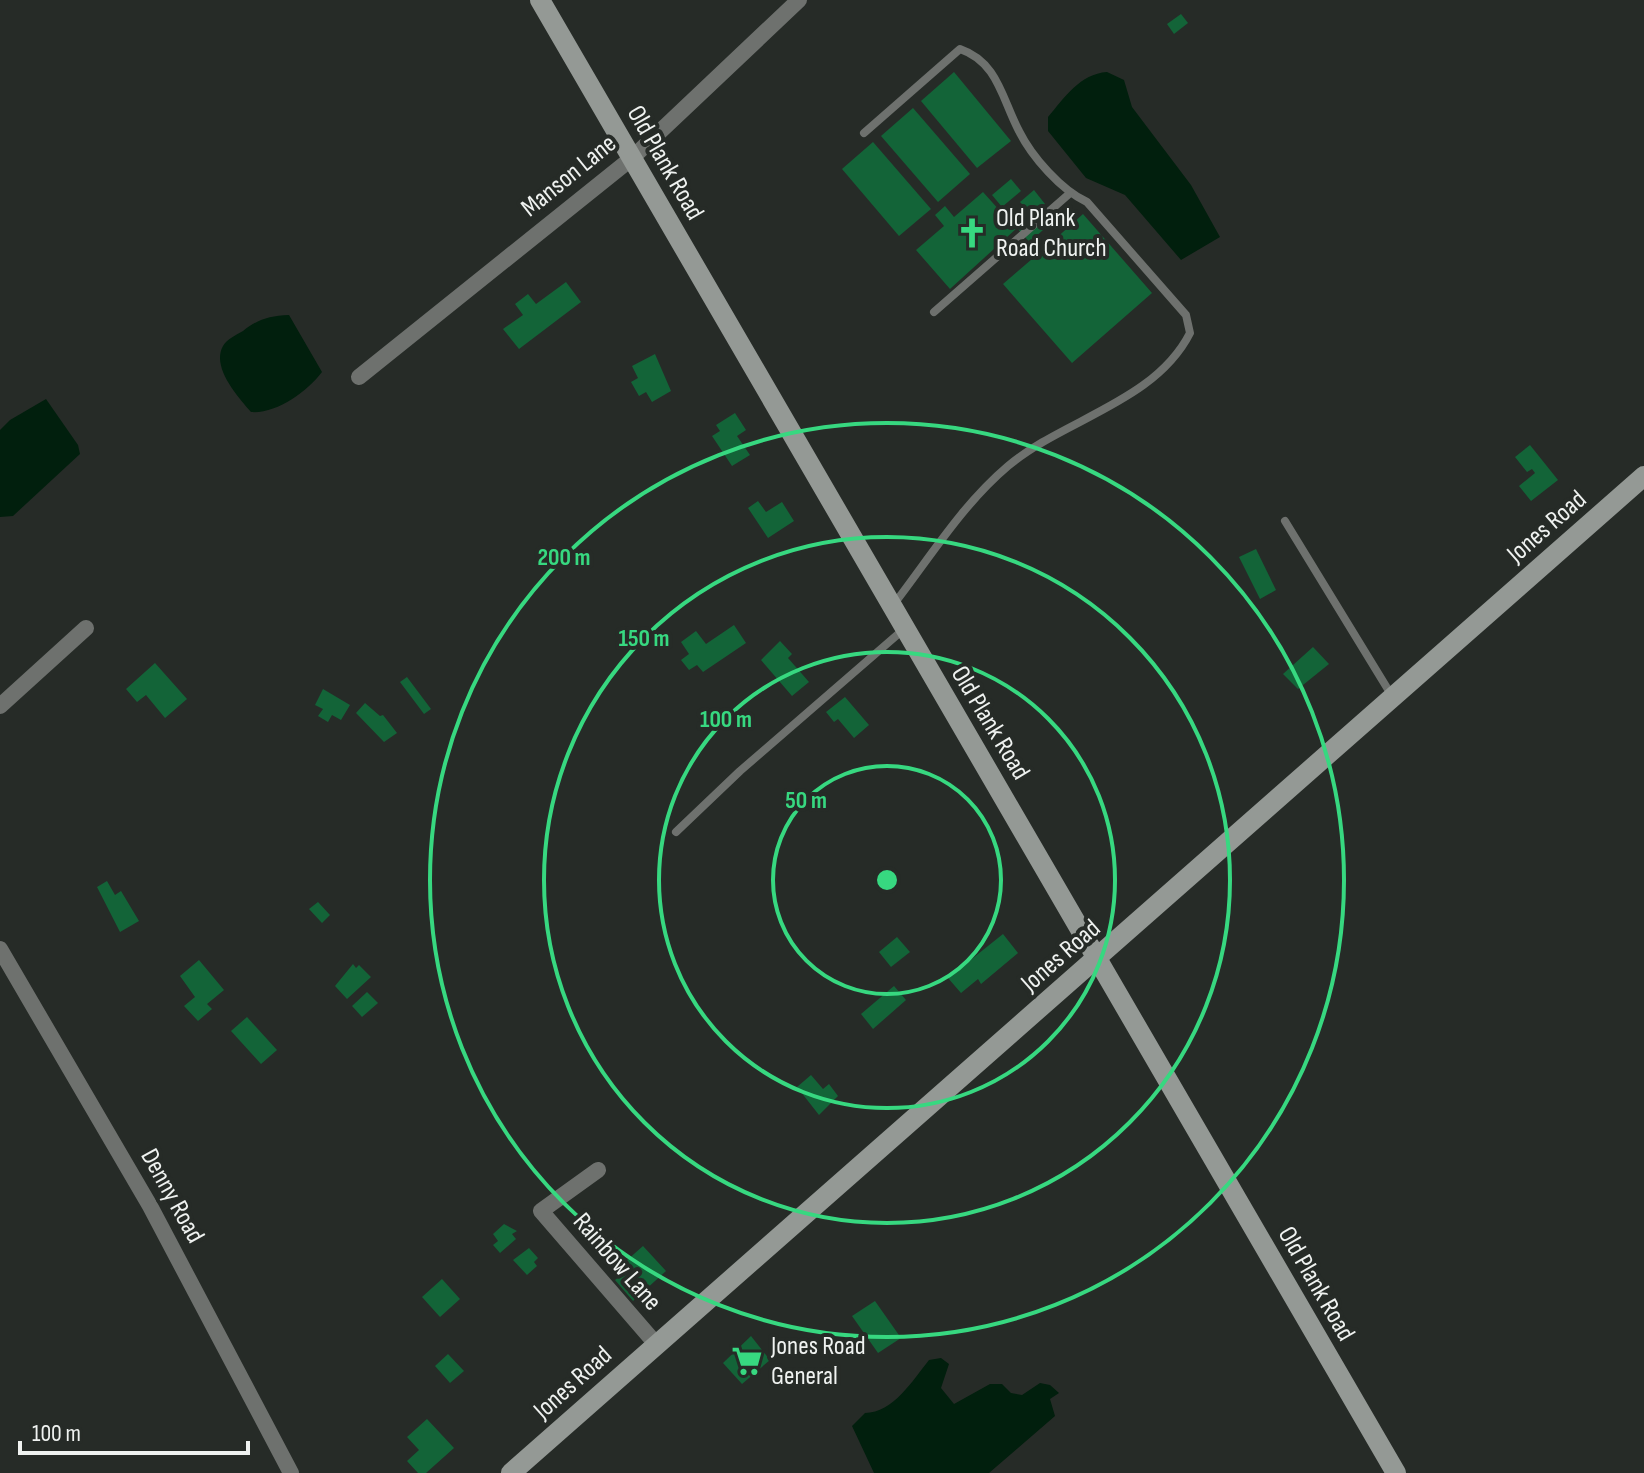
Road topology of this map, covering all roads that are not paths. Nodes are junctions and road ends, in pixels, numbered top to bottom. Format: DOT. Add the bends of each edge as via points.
graph roads {
  1 [pos="540,0"];
  2 [pos="799,0"];
  3 [pos="864,133"];
  4 [pos="632,158"];
  5 [pos="1069,194"];
  6 [pos="934,312"];
  7 [pos="359,377"];
  8 [pos="1644,476"];
  9 [pos="1285,521"];
  10 [pos="892,608"];
  11 [pos="86,628"];
  12 [pos="904,629"];
  13 [pos="1392,697"];
  14 [pos="0,706"];
  15 [pos="676,832"];
  16 [pos="0,949"];
  17 [pos="1098,958"];
  18 [pos="598,1170"];
  19 [pos="656,1344"];
  20 [pos="291,1473"];
  21 [pos="511,1473"];
  22 [pos="1396,1473"];
  1 -- 4 [label="street, Old Plank Road"];
  2 -- 4 [label="street, Manson Lane"];
  3 -- 5 [label="lane" via="960,49 981,59 997,79 1020,135"];
  4 -- 7 [label="street, Manson Lane"];
  4 -- 10 [label="street, Old Plank Road"];
  5 -- 6 [label="lane"];
  5 -- 10 [label="lane" via="1087,202 1186,315 1190,333 1180,353 1134,390 1010,464 980,492"];
  8 -- 13 [label="street, Jones Road"];
  9 -- 13 [label="lane"];
  10 -- 12 [label="street, Old Plank Road"];
  11 -- 14 [label="street"];
  12 -- 15 [label="lane"];
  12 -- 17 [label="street, Old Plank Road"];
  13 -- 17 [label="street, Jones Road"];
  16 -- 20 [label="street, Denny Road" via="196,1289"];
  17 -- 19 [label="street, Jones Road"];
  17 -- 22 [label="street, Old Plank Road"];
  18 -- 19 [label="street, Rainbow Lane" via="541,1211"];
  19 -- 21 [label="street, Jones Road"];
}
